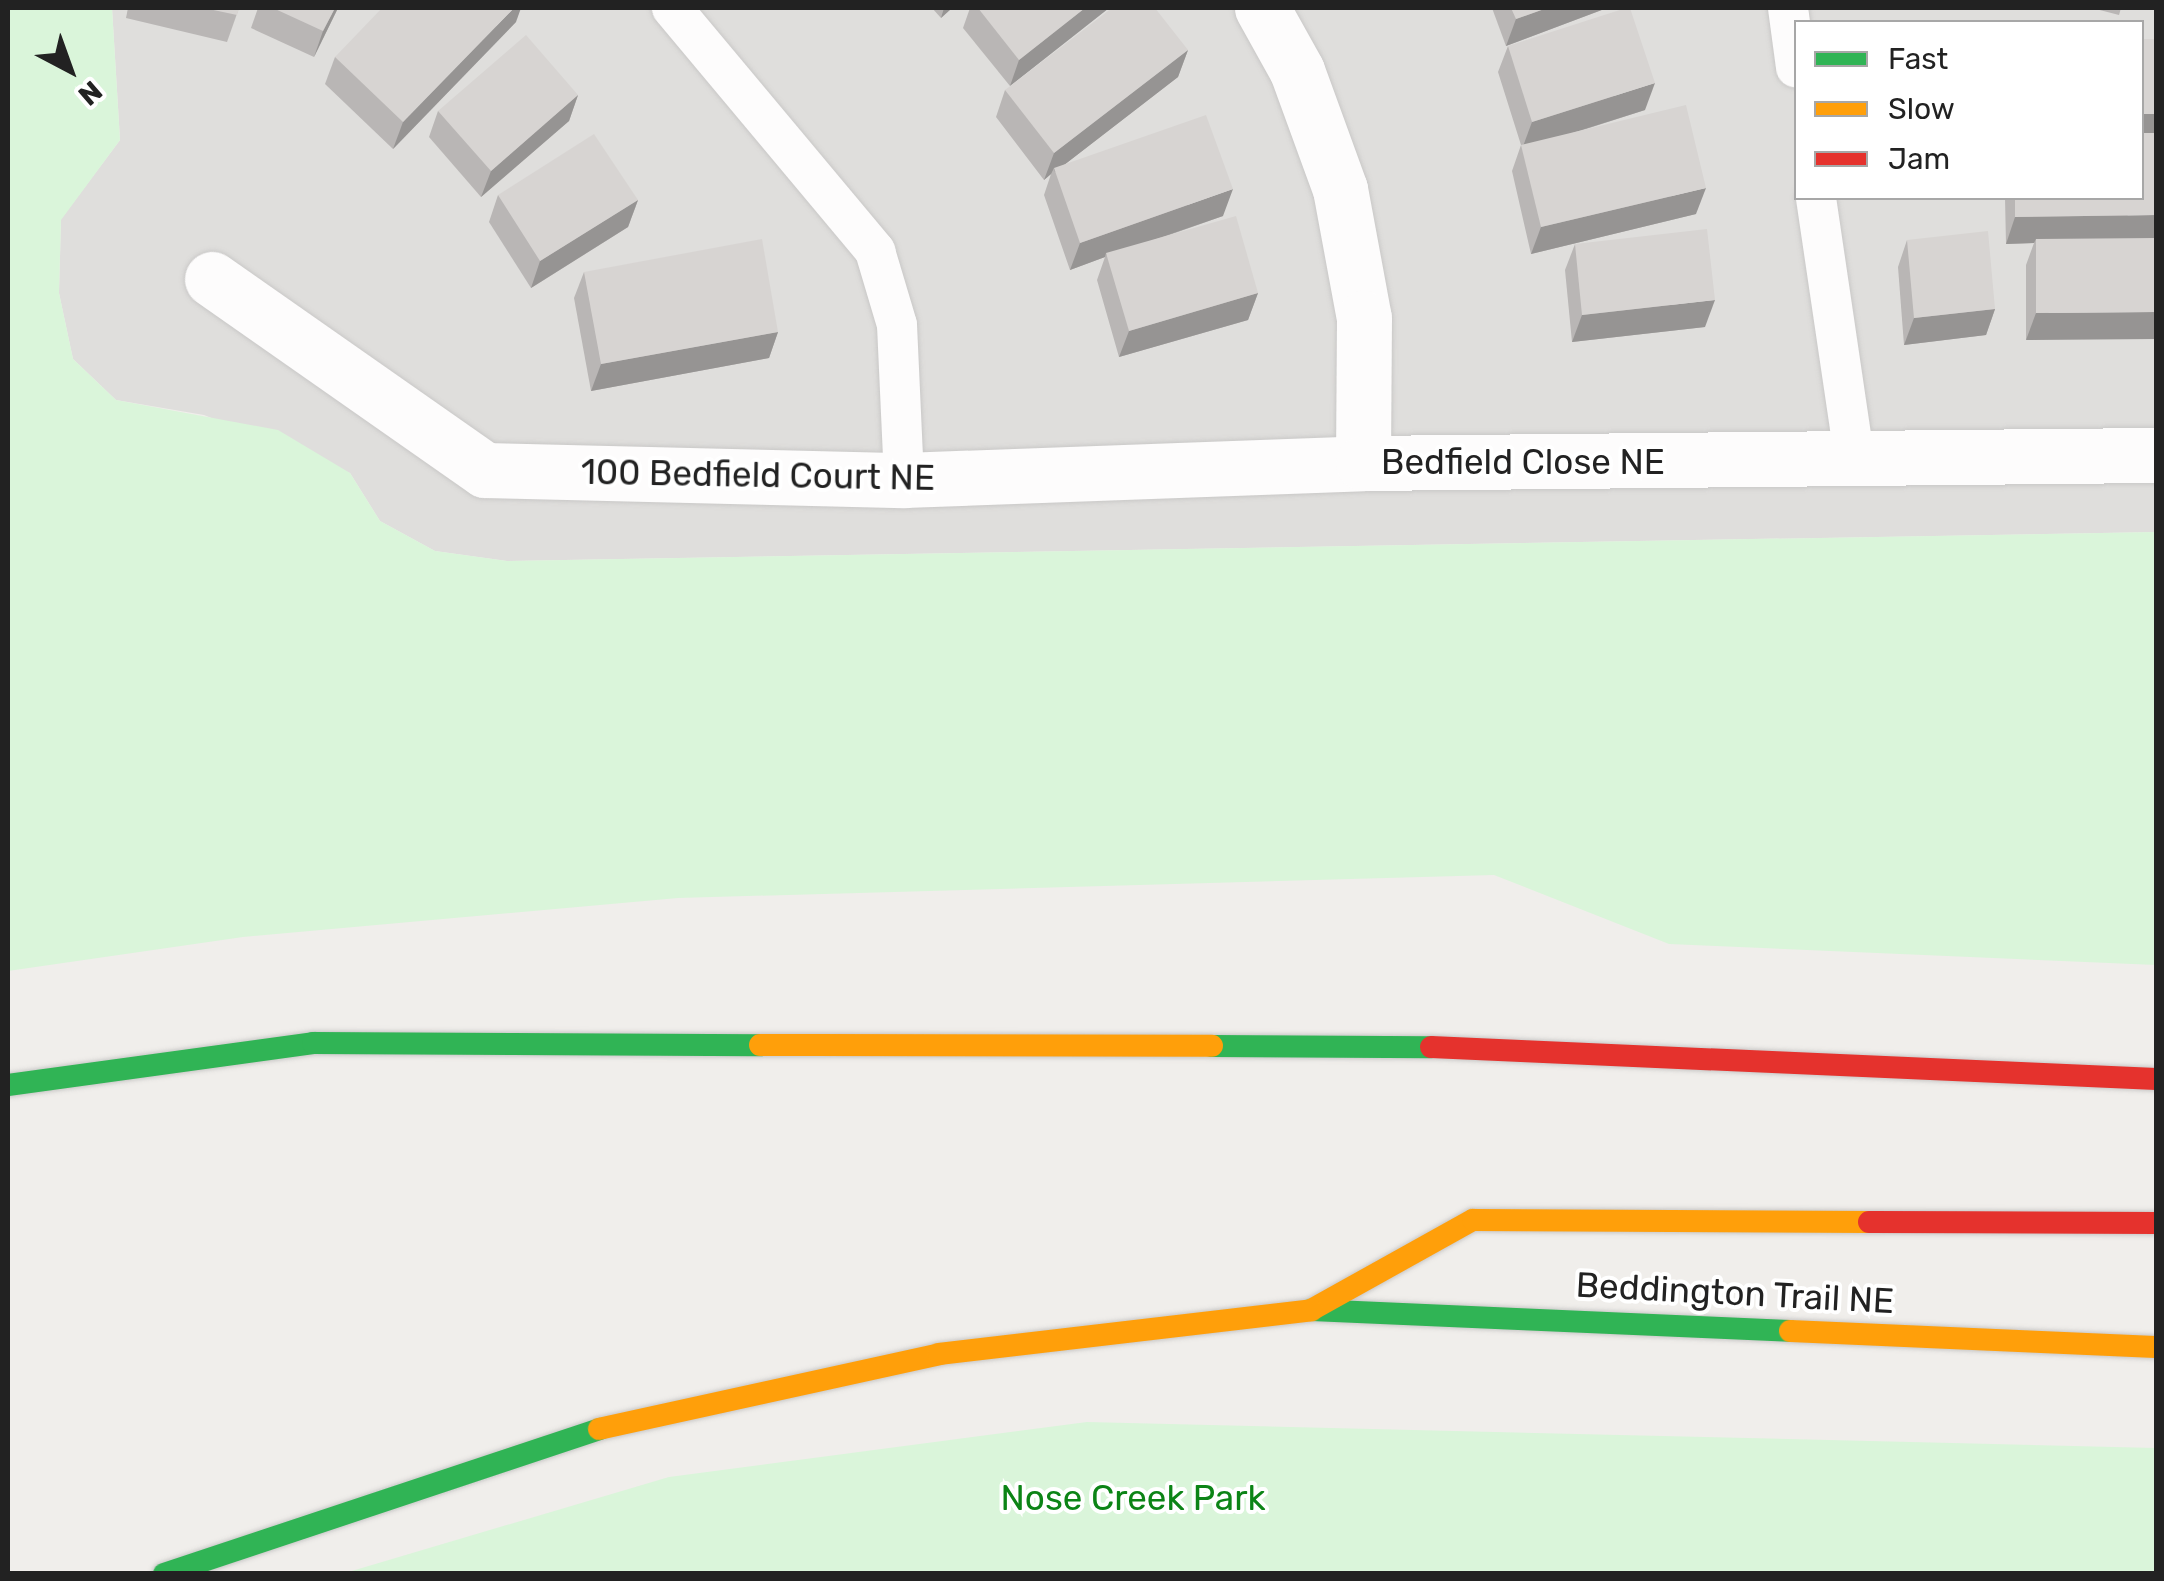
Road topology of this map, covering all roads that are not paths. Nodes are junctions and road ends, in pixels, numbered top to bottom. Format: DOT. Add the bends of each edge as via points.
graph roads {
  1 [pos="672,8"];
  2 [pos="1262,8"];
  3 [pos="1788,8"];
  4 [pos="1794,52"];
  5 [pos="1816,200"];
  6 [pos="212,279"];
  7 [pos="2156,456"];
  8 [pos="1854,461"];
  9 [pos="1363,462"];
  10 [pos="904,480"];
  11 [pos="2156,1079"];
  12 [pos="8,1085"];
  13 [pos="2156,1223"];
  14 [pos="1311,1310"];
  15 [pos="2156,1347"];
  16 [pos="164,1574"];
  1 -- 10 [label="lane" via="875,251 897,324"];
  2 -- 9 [label="street, Bedfield Close NE" via="1297,70 1340,189 1364,318"];
  3 -- 4 [label="lane"];
  5 -- 8 [label="lane"];
  6 -- 10 [label="street, 100 Bedfield Court NE" via="485,470"];
  7 -- 8 [label="street, Bedfield Close NE"];
  8 -- 9 [label="street, Bedfield Close NE"];
  9 -- 10 [label="street, 100 Bedfield Court NE"];
  11 -- 12 [label="main road" via="1431,1047 314,1043"];
  13 -- 14 [label="main road" via="1474,1220"];
  14 -- 15 [label="main road, Beddington Trail NE"];
  14 -- 16 [label="main road" via="939,1354 610,1427"];
}
